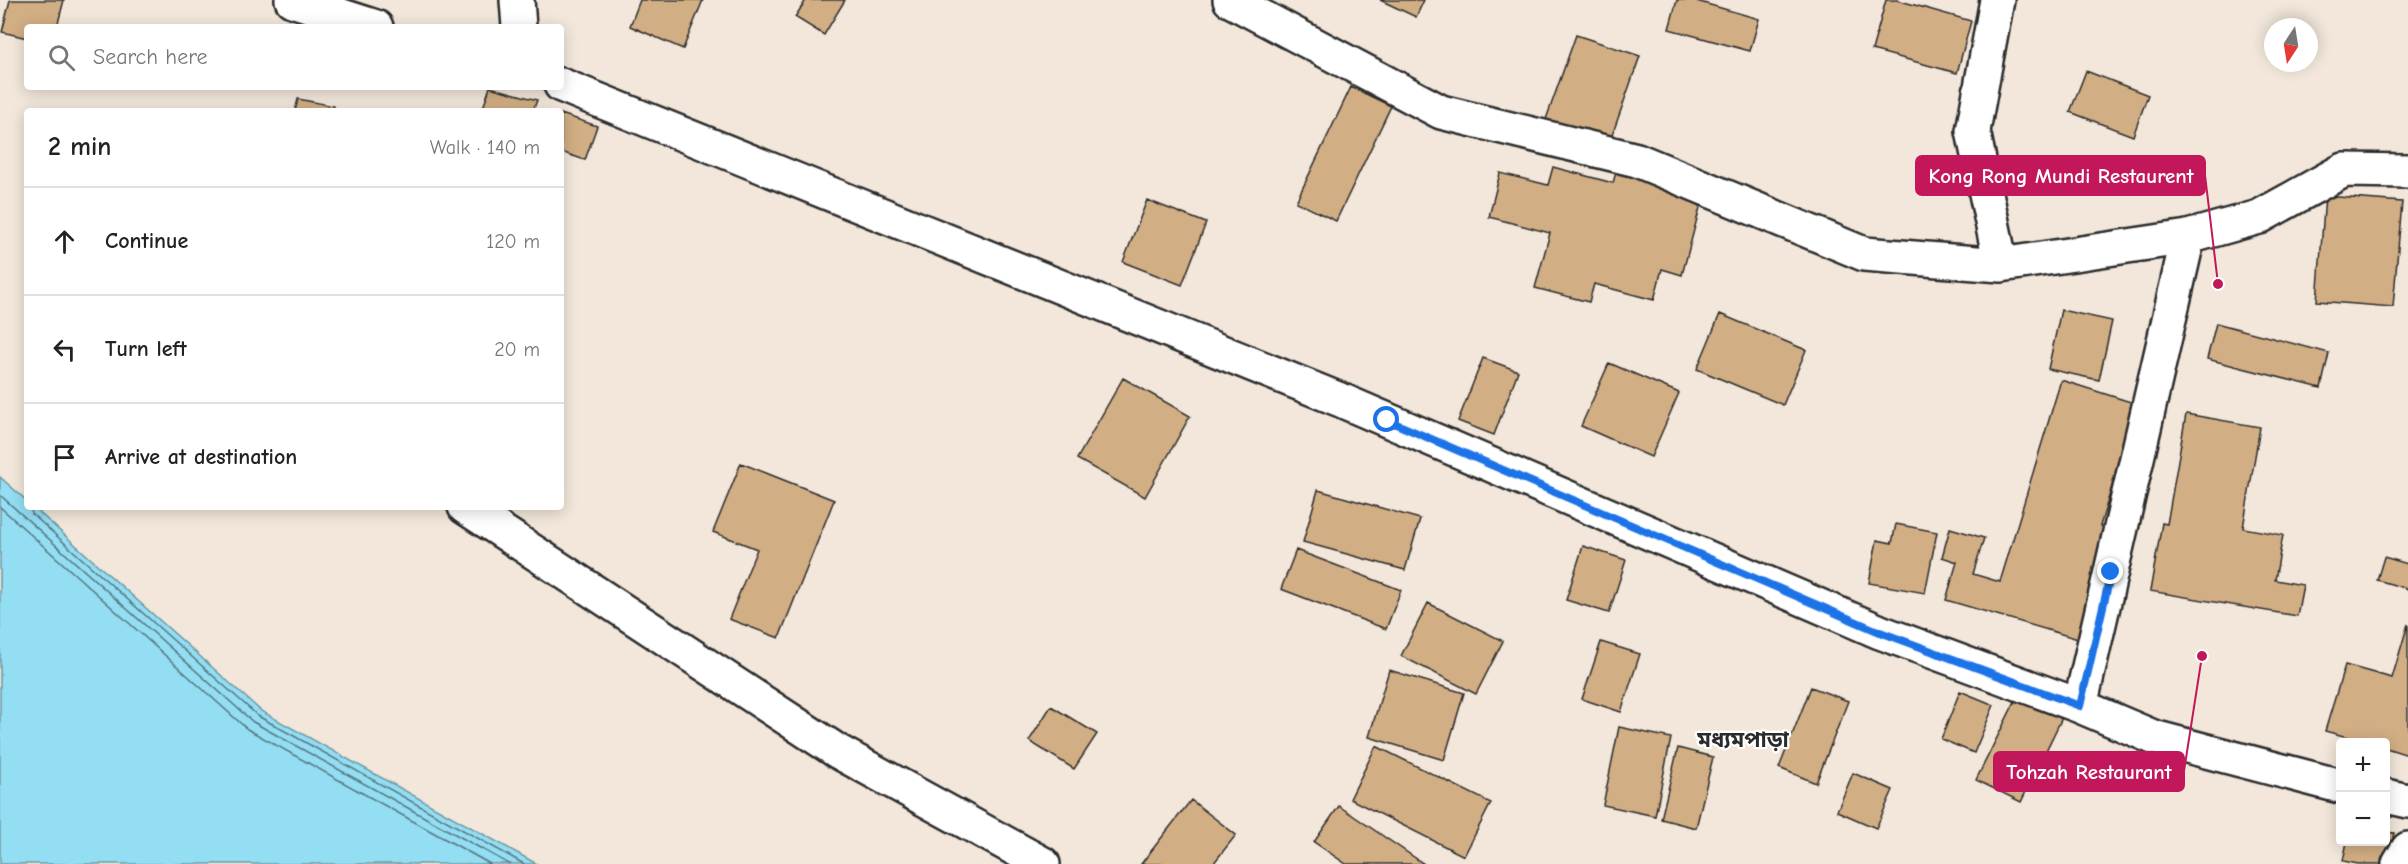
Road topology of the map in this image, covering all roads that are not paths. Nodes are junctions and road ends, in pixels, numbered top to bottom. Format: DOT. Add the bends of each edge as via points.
graph roads {
  1 [pos="292,0"];
  2 [pos="517,0"];
  3 [pos="1230,0"];
  4 [pos="1996,0"];
  5 [pos="367,24"];
  6 [pos="519,24"];
  7 [pos="564,87"];
  8 [pos="2408,171"];
  9 [pos="2188,237"];
  10 [pos="2001,265"];
  11 [pos="470,510"];
  12 [pos="2080,706"];
  13 [pos="2336,785"];
  14 [pos="2390,797"];
  15 [pos="2408,801"];
  16 [pos="2408,849"];
  17 [pos="1043,864"];
  18 [pos="2399,864"];
  1 -- 5 [label="street"];
  2 -- 6 [label="street"];
  3 -- 10 [label="street" via="1441,112 1637,160 1864,254"];
  4 -- 10 [label="street" via="1972,131"];
  7 -- 12 [label="street" via="1343,401 1880,632"];
  8 -- 9 [label="street" via="2344,170 2259,217"];
  9 -- 10 [label="street"];
  9 -- 12 [label="street"];
  11 -- 17 [label="street" via="837,751"];
  12 -- 13 [label="street" via="2153,737"];
  14 -- 15 [label="street"];
  16 -- 18 [label="street"];
}
